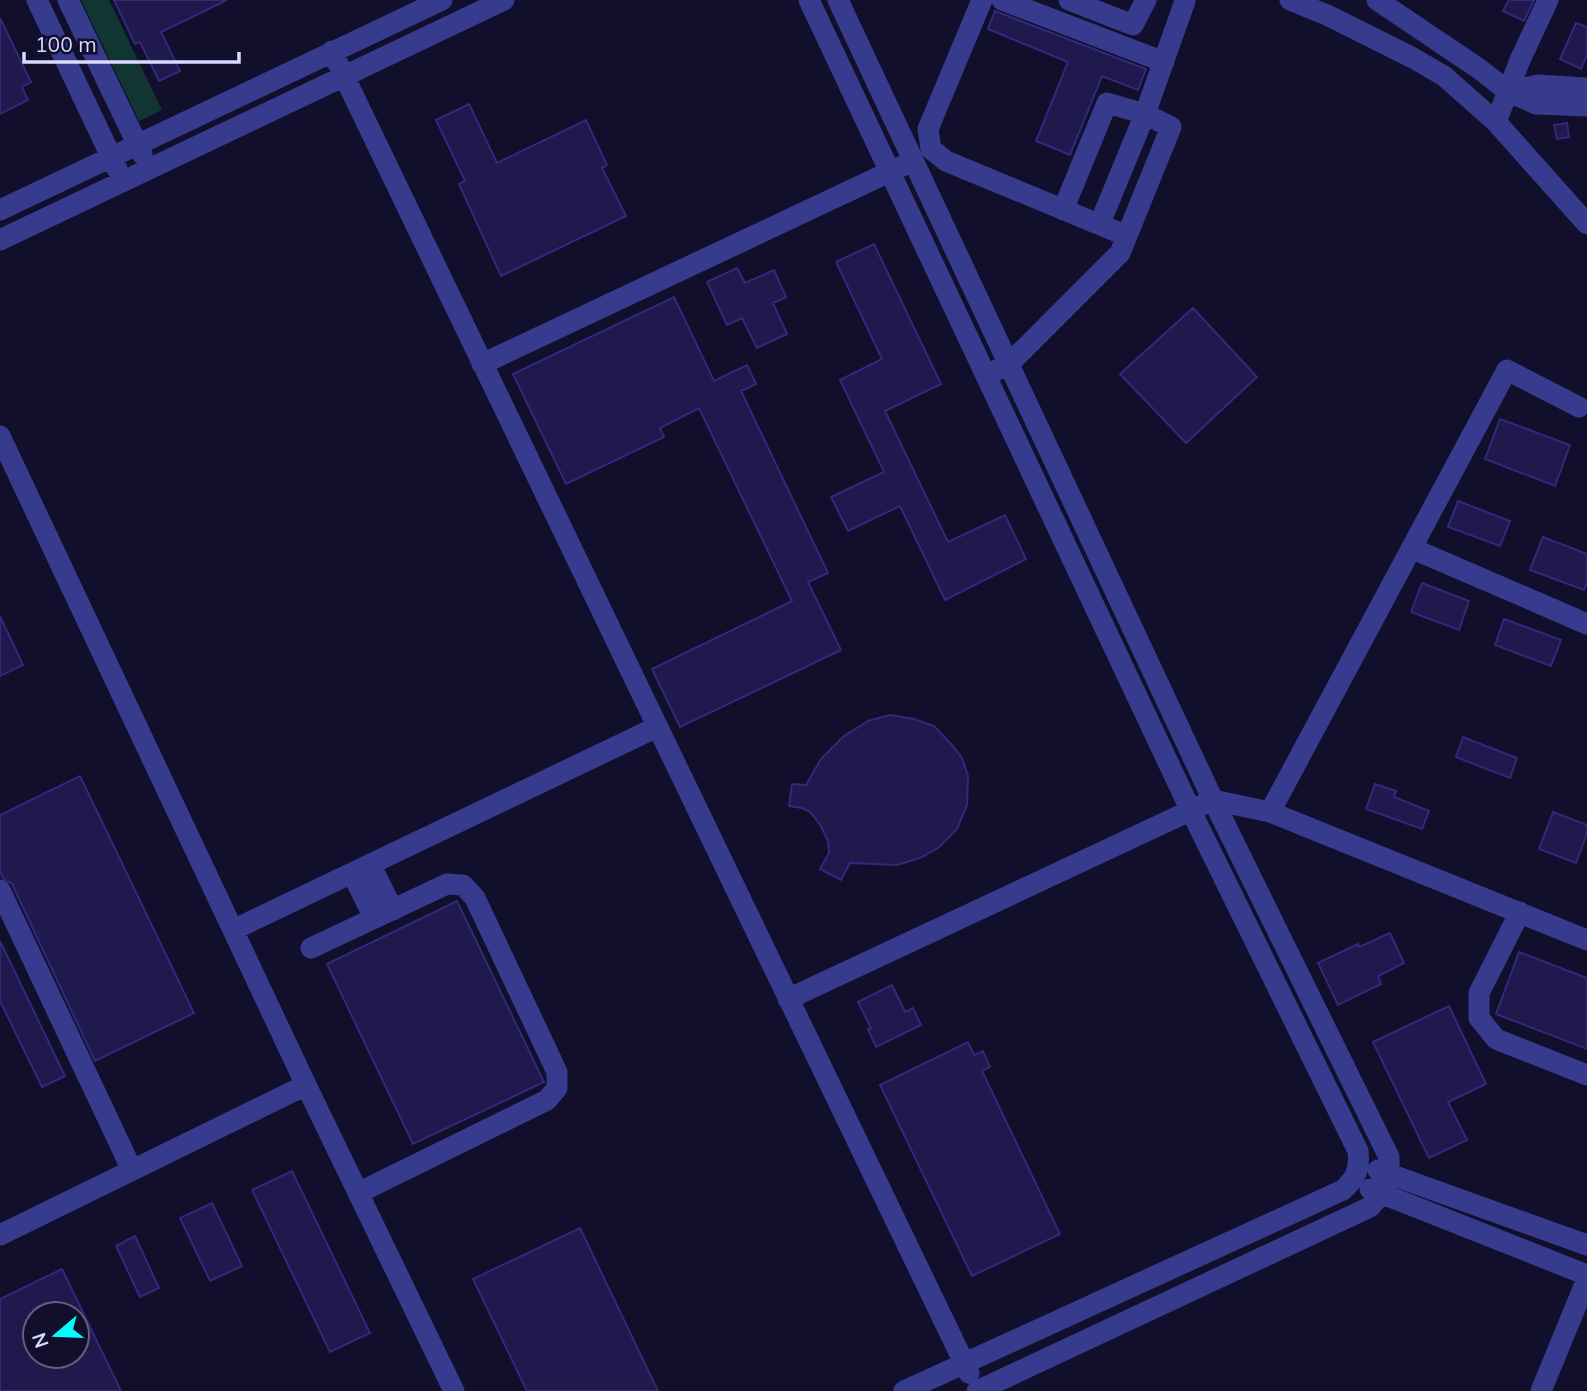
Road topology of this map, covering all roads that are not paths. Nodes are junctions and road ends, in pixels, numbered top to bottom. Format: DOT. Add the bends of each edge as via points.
graph roads {
  1 [pos="37,0"];
  2 [pos="68,0"];
  3 [pos="442,0"];
  4 [pos="504,0"];
  5 [pos="809,0"];
  6 [pos="838,0"];
  7 [pos="982,0"];
  8 [pos="1002,0"];
  9 [pos="1069,0"];
  10 [pos="1146,0"];
  11 [pos="1290,0"];
  12 [pos="1377,0"];
  13 [pos="1549,0"];
  14 [pos="1185,1"];
  15 [pos="332,51"];
  16 [pos="1164,62"];
  17 [pos="344,76"];
  18 [pos="1587,88"];
  19 [pos="1509,92"];
  20 [pos="1587,106"];
  21 [pos="1145,114"];
  22 [pos="1496,122"];
  23 [pos="137,144"];
  24 [pos="111,156"];
  25 [pos="913,160"];
  26 [pos="149,169"];
  27 [pos="890,172"];
  28 [pos="123,181"];
  29 [pos="0,210"];
  30 [pos="1063,210"];
  31 [pos="1100,223"];
  32 [pos="1587,224"];
  33 [pos="1127,236"];
  34 [pos="0,240"];
  35 [pos="482,364"];
  36 [pos="1009,364"];
  37 [pos="986,375"];
  38 [pos="1579,407"];
  39 [pos="0,436"];
  40 [pos="1411,548"];
  41 [pos="1587,624"];
  42 [pos="657,727"];
  43 [pos="1213,800"];
  44 [pos="1191,811"];
  45 [pos="1270,812"];
  46 [pos="361,869"];
  47 [pos="0,890"];
  48 [pos="1520,912"];
  49 [pos="383,914"];
  50 [pos="233,930"];
  51 [pos="1587,940"];
  52 [pos="311,948"];
  53 [pos="788,999"];
  54 [pos="1587,1075"];
  55 [pos="306,1085"];
  56 [pos="132,1170"];
  57 [pos="1356,1173"];
  58 [pos="1390,1173"];
  59 [pos="358,1193"];
  60 [pos="1382,1194"];
  61 [pos="0,1234"];
  62 [pos="1587,1245"];
  63 [pos="1587,1277"];
  64 [pos="964,1362"];
  65 [pos="454,1391"];
  66 [pos="904,1391"];
  67 [pos="977,1391"];
  68 [pos="1541,1391"];
  1 -- 24 [label="street"];
  2 -- 23 [label="street"];
  3 -- 15 [label="street"];
  4 -- 17 [label="street"];
  5 -- 27 [label="street"];
  6 -- 25 [label="street"];
  7 -- 30 [label="street" via="928,129 931,149 946,161"];
  8 -- 16 [label="street"];
  9 -- 10 [label="street" via="1133,25"];
  11 -- 22 [label="street" via="1444,76"];
  12 -- 19 [label="street"];
  13 -- 19 [label="street"];
  14 -- 16 [label="street"];
  15 -- 17 [label="street"];
  15 -- 23 [label="street"];
  16 -- 21 [label="street"];
  17 -- 26 [label="street"];
  17 -- 35 [label="street"];
  18 -- 19 [label="street" via="1538,85"];
  19 -- 20 [label="street" via="1536,104"];
  19 -- 22 [label="street"];
  21 -- 30 [label="street" via="1107,103"];
  21 -- 31 [label="street"];
  21 -- 33 [label="street" via="1171,127"];
  22 -- 32 [label="street"];
  23 -- 24 [label="street"];
  23 -- 26 [label="street"];
  24 -- 28 [label="street"];
  24 -- 29 [label="street"];
  25 -- 27 [label="street"];
  25 -- 36 [label="street"];
  26 -- 28 [label="street"];
  27 -- 35 [label="street"];
  27 -- 37 [label="street"];
  28 -- 34 [label="street"];
  30 -- 31 [label="street"];
  31 -- 33 [label="street"];
  33 -- 36 [label="street" via="1120,253"];
  35 -- 42 [label="street"];
  36 -- 37 [label="street"];
  36 -- 43 [label="street"];
  37 -- 44 [label="street"];
  38 -- 40 [label="street" via="1507,370"];
  39 -- 50 [label="street"];
  40 -- 41 [label="street"];
  40 -- 45 [label="street"];
  42 -- 46 [label="street"];
  42 -- 53 [label="street"];
  43 -- 44 [label="street"];
  43 -- 45 [label="street"];
  43 -- 58 [label="street" via="1384,1142"];
  44 -- 53 [label="street"];
  44 -- 57 [label="street" via="1358,1151"];
  45 -- 48 [label="street"];
  46 -- 49 [label="street"];
  46 -- 50 [label="street"];
  47 -- 56 [label="street"];
  48 -- 51 [label="street"];
  48 -- 54 [label="street" via="1479,993 1479,1018 1496,1039"];
  49 -- 52 [label="street"];
  49 -- 59 [label="street" via="447,884 471,890 558,1080 547,1100"];
  50 -- 55 [label="street"];
  53 -- 64 [label="street"];
  55 -- 56 [label="street"];
  55 -- 59 [label="street"];
  56 -- 61 [label="street"];
  57 -- 58 [label="street"];
  57 -- 60 [label="street"];
  57 -- 64 [label="street" via="1332,1195"];
  58 -- 60 [label="street"];
  58 -- 62 [label="street"];
  59 -- 65 [label="street"];
  60 -- 63 [label="street"];
  60 -- 67 [label="street" via="1355,1214"];
  63 -- 68 [label="street"];
  64 -- 66 [label="street"];
  64 -- 67 [label="street"];
}
